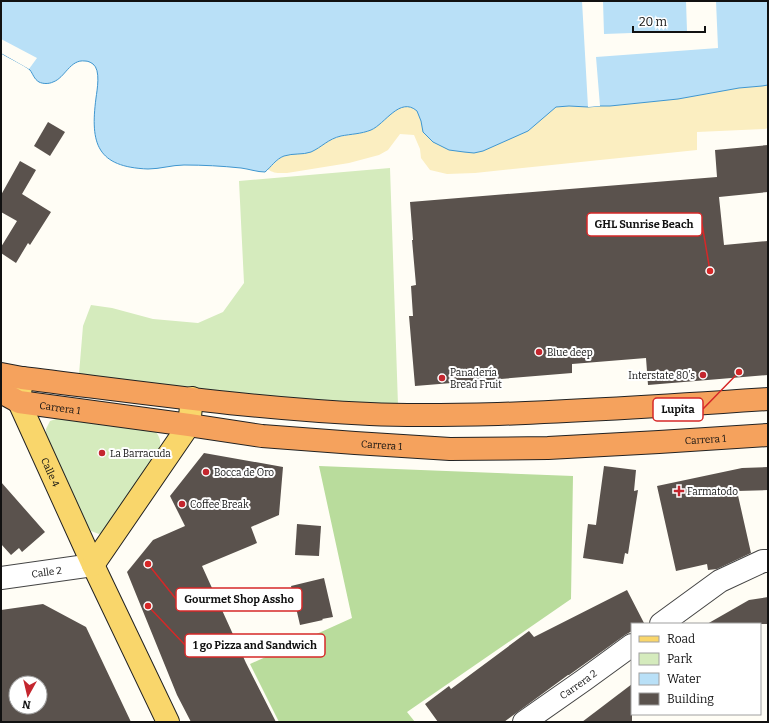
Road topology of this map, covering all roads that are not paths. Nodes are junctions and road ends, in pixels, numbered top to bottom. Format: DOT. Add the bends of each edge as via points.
graph roads {
  1 [pos="1,374"];
  2 [pos="22,378"];
  3 [pos="10,397"];
  4 [pos="192,398"];
  5 [pos="768,399"];
  6 [pos="189,425"];
  7 [pos="768,435"];
  8 [pos="768,561"];
  9 [pos="93,565"];
  10 [pos="1,578"];
  11 [pos="662,623"];
  12 [pos="631,646"];
  13 [pos="168,722"];
  14 [pos="524,722"];
  1 -- 2 [label="highway"];
  2 -- 3 [label="main road"];
  2 -- 4 [label="highway"];
  3 -- 6 [label="highway, Carrera 1"];
  3 -- 9 [label="main road, Calle 4"];
  4 -- 5 [label="highway" via="293,409 447,415 541,413"];
  4 -- 6 [label="main road"];
  6 -- 7 [label="highway, Carrera 1" via="262,436 450,449 548,448"];
  6 -- 9 [label="main road"];
  8 -- 11 [label="street" via="720,580"];
  9 -- 10 [label="street, Calle 2"];
  9 -- 13 [label="main road, Calle 4"];
  12 -- 14 [label="street, Carrera 2"];
}
